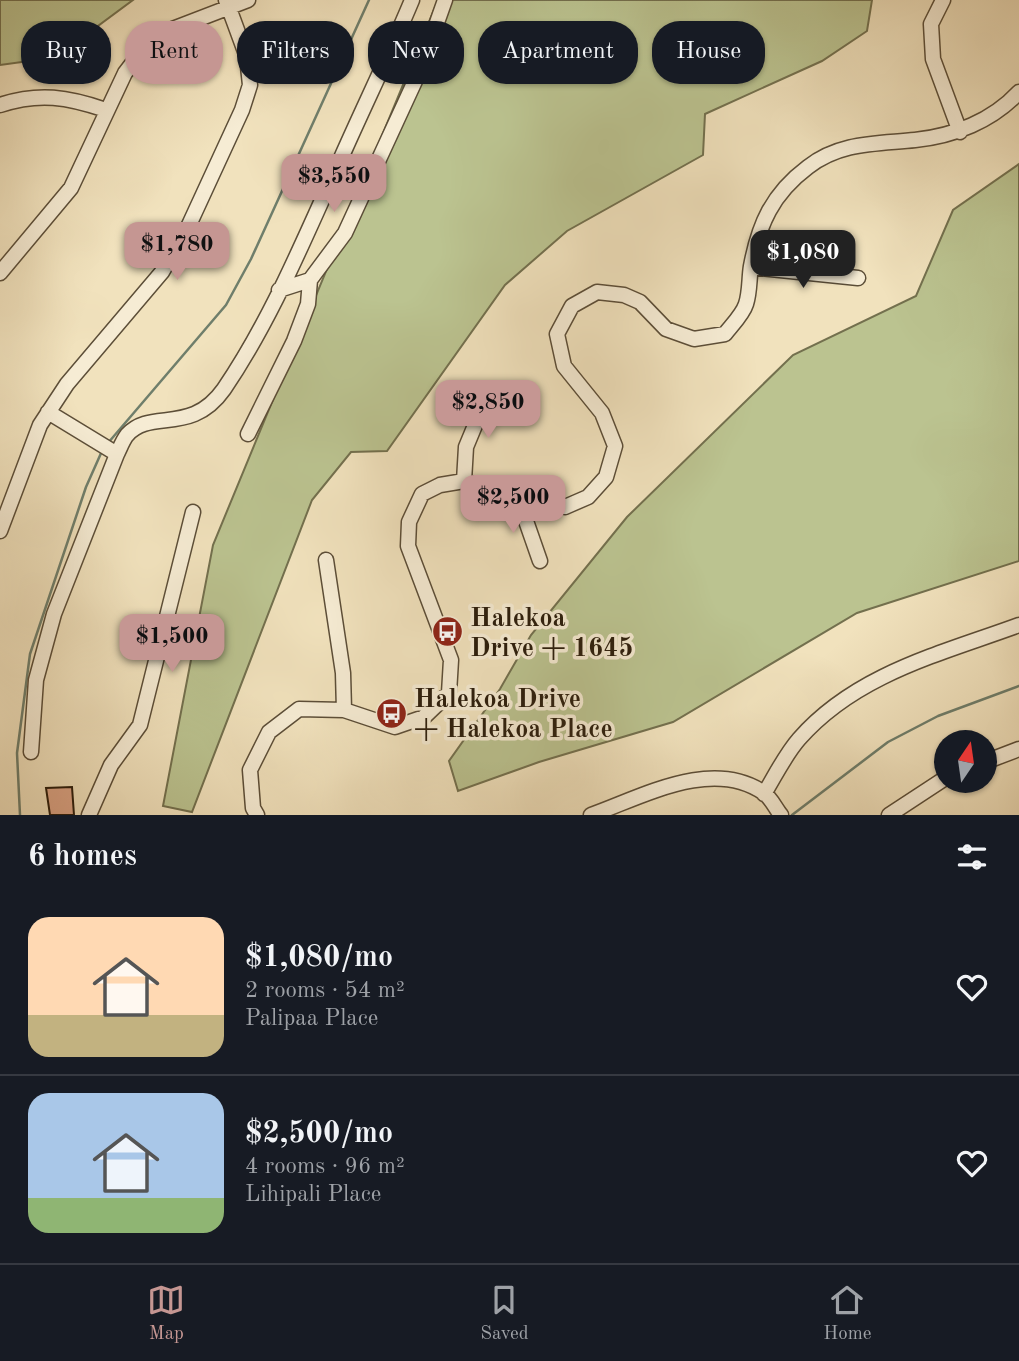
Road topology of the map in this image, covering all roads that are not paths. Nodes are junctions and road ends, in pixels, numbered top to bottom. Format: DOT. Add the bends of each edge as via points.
graph roads {
  1 [pos="248,0"];
  2 [pos="412,0"];
  3 [pos="445,0"];
  4 [pos="943,0"];
  5 [pos="227,4"];
  6 [pos="237,30"];
  7 [pos="250,84"];
  8 [pos="1019,92"];
  9 [pos="0,105"];
  10 [pos="106,110"];
  11 [pos="960,132"];
  12 [pos="751,267"];
  13 [pos="0,273"];
  14 [pos="858,278"];
  15 [pos="310,280"];
  16 [pos="279,290"];
  17 [pos="488,394"];
  18 [pos="48,412"];
  19 [pos="248,434"];
  20 [pos="113,452"];
  21 [pos="464,481"];
  22 [pos="518,498"];
  23 [pos="193,512"];
  24 [pos="0,531"];
  25 [pos="326,560"];
  26 [pos="540,561"];
  27 [pos="1019,625"];
  28 [pos="344,710"];
  29 [pos="1019,749"];
  30 [pos="31,752"];
  31 [pos="998,757"];
  32 [pos="934,786"];
  33 [pos="764,793"];
  34 [pos="780,814"];
  35 [pos="89,815"];
  36 [pos="257,815"];
  37 [pos="591,815"];
  38 [pos="889,815"];
  1 -- 5 [label="street"];
  2 -- 16 [label="street"];
  3 -- 15 [label="street" via="421,68 345,233"];
  4 -- 11 [label="street" via="931,24 933,59"];
  5 -- 6 [label="street"];
  5 -- 10 [label="street" via="148,45 125,73"];
  7 -- 18 [label="street" via="177,248"];
  8 -- 11 [label="street" via="1005,107"];
  9 -- 10 [label="street" via="54,95"];
  10 -- 13 [label="street" via="63,200"];
  11 -- 12 [label="street" via="832,151 807,167 784,188 760,225"];
  12 -- 14 [label="street"];
  12 -- 22 [label="street" via="746,306 725,334 694,339 666,329 640,302 624,295 597,292 572,306 557,334 564,366 603,413 614,446 606,477 588,497 565,507"];
  15 -- 16 [label="street"];
  15 -- 19 [label="street" via="308,304 294,341"];
  16 -- 20 [label="street" via="224,389 207,409 186,419 148,423 127,434"];
  17 -- 21 [label="street" via="466,447"];
  18 -- 20 [label="street"];
  18 -- 24 [label="street" via="34,437"];
  20 -- 30 [label="street" via="54,614 36,680"];
  21 -- 22 [label="street"];
  21 -- 28 [label="street" via="422,494 408,522 408,546 451,660 449,693 425,718 395,727"];
  22 -- 26 [label="street"];
  23 -- 35 [label="street" via="140,725 111,765"];
  25 -- 28 [label="street"];
  27 -- 33 [label="street" via="884,674 837,702 797,740"];
  28 -- 36 [label="street" via="299,709 269,732 250,770"];
  29 -- 31 [label="street"];
  32 -- 38 [label="street"];
  33 -- 34 [label="street"];
  33 -- 37 [label="street" via="714,777 681,783"];
}
